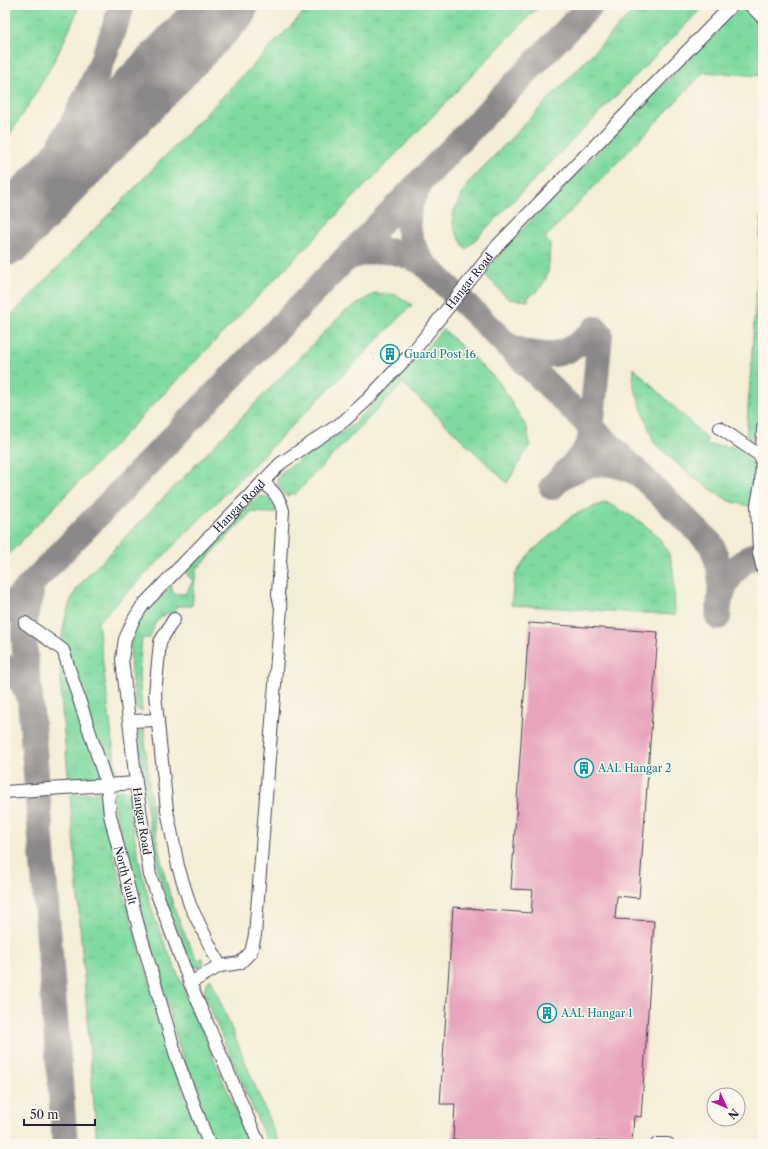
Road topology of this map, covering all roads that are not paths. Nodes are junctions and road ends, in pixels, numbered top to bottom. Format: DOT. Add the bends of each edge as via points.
graph roads {
  1 [pos="732,5"];
  2 [pos="750,5"];
  3 [pos="763,18"];
  4 [pos="720,428"];
  5 [pos="763,428"];
  6 [pos="762,456"];
  7 [pos="263,481"];
  8 [pos="763,570"];
  9 [pos="174,618"];
  10 [pos="25,623"];
  11 [pos="158,720"];
  12 [pos="129,722"];
  13 [pos="136,783"];
  14 [pos="107,785"];
  15 [pos="5,792"];
  16 [pos="220,966"];
  17 [pos="190,983"];
  18 [pos="208,1144"];
  19 [pos="259,1144"];
  20 [pos="657,1144"];
  21 [pos="668,1144"];
  1 -- 7 [label="street, Hangar Road" via="498,246 416,348 367,400 344,421 281,463"];
  2 -- 3 [label="street"];
  4 -- 6 [label="street"];
  5 -- 6 [label="street"];
  6 -- 8 [label="street" via="757,505 759,553"];
  7 -- 12 [label="street, Hangar Road" via="143,605 134,619 125,639 122,659"];
  7 -- 16 [label="street" via="277,495 283,511 278,595 281,608 255,935 251,952 240,963"];
  9 -- 11 [label="street" via="160,642 155,694"];
  10 -- 14 [label="street, North Vault" via="63,650"];
  11 -- 12 [label="street"];
  11 -- 16 [label="street" via="167,810 178,866 190,905"];
  12 -- 13 [label="street, Hangar Road"];
  13 -- 14 [label="street"];
  13 -- 17 [label="street, Hangar Road" via="150,875"];
  14 -- 15 [label="street"];
  14 -- 18 [label="street, North Vault" via="110,815 139,929 177,1059"];
  16 -- 17 [label="street"];
  17 -- 19 [label="street, Hangar Road"];
  20 -- 21 [label="street"];
}
